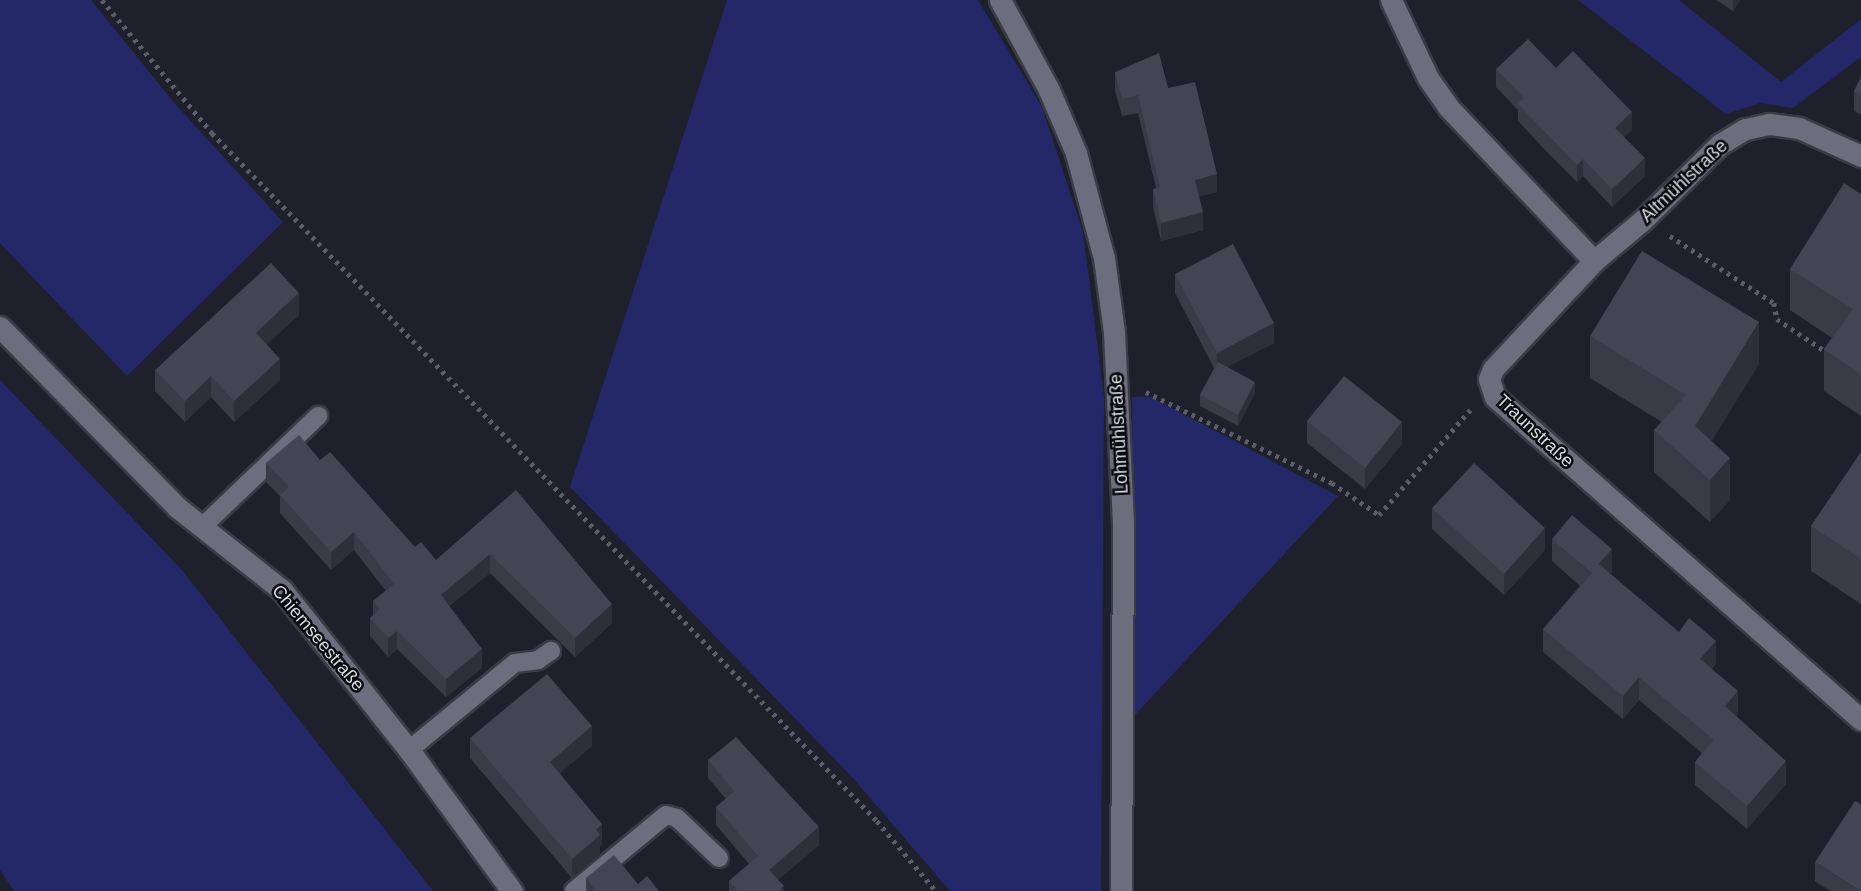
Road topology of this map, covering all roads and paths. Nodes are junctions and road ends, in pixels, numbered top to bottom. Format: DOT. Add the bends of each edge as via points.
graph roads {
  1 [pos="102,0"];
  2 [pos="1000,0"];
  3 [pos="1391,0"];
  4 [pos="1861,156"];
  5 [pos="1644,219"];
  6 [pos="1594,261"];
  7 [pos="0,327"];
  8 [pos="1831,355"];
  9 [pos="1118,393"];
  10 [pos="1495,397"];
  11 [pos="318,416"];
  12 [pos="202,527"];
  13 [pos="551,651"];
  14 [pos="1861,720"];
  15 [pos="410,750"];
  16 [pos="719,858"];
  17 [pos="512,891"];
  18 [pos="574,891"];
  19 [pos="936,891"];
  20 [pos="1121,891"];
  1 -- 19 [label="path" via="212,134 877,821"];
  2 -- 9 [label="street, Lohmühlstraße" via="1049,90 1076,153 1104,258"];
  3 -- 6 [label="street" via="1428,78 1448,107"];
  4 -- 5 [label="street, Altmühlstraße" via="1799,128 1769,124 1745,129 1720,144"];
  5 -- 6 [label="street, Altmühlstraße"];
  5 -- 8 [label="path" via="1774,303 1777,319"];
  6 -- 10 [label="street, Traunstraße" via="1493,369 1489,379"];
  7 -- 12 [label="street, Chiemseestraße"];
  9 -- 10 [label="path" via="1151,392 1332,483 1379,515 1476,403"];
  9 -- 20 [label="street, Lohmühlstraße" via="1123,523"];
  10 -- 14 [label="street, Traunstraße"];
  11 -- 12 [label="lane"];
  12 -- 15 [label="street, Chiemseestraße" via="282,590"];
  13 -- 15 [label="lane" via="538,660 515,663"];
  15 -- 17 [label="street, Chiemseestraße"];
  16 -- 18 [label="lane" via="677,818 666,815"];
}
